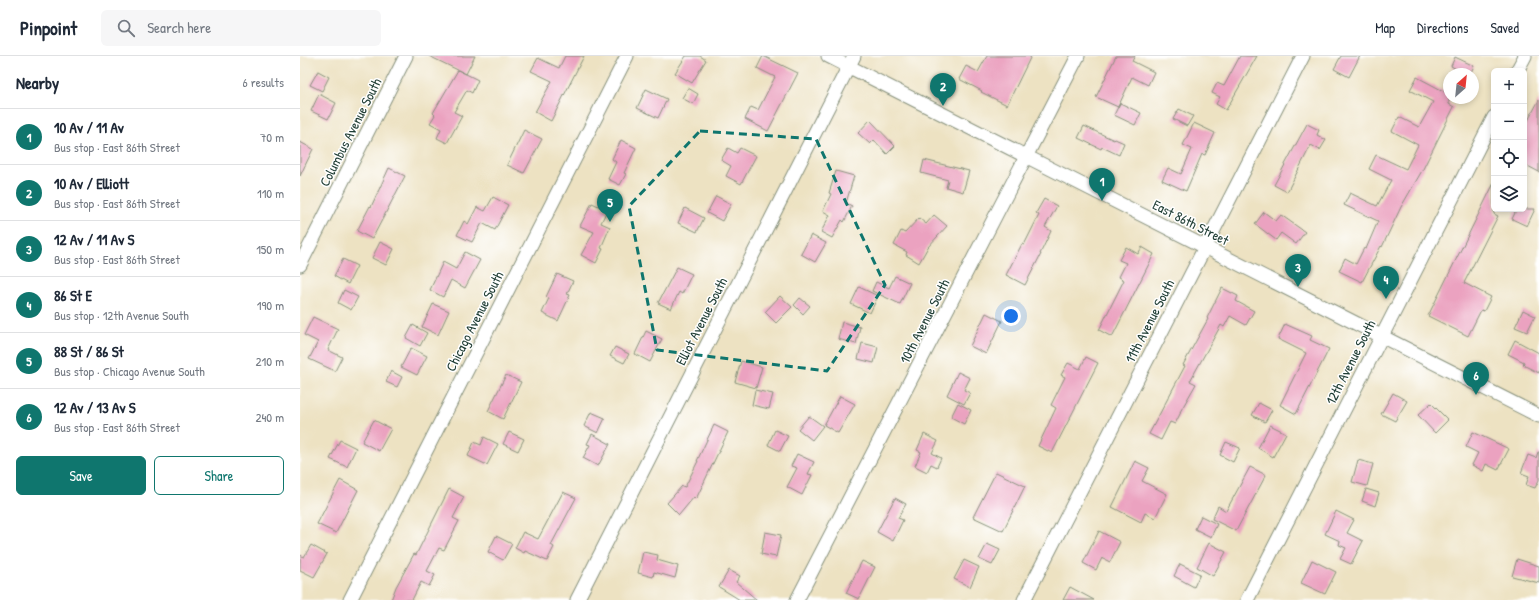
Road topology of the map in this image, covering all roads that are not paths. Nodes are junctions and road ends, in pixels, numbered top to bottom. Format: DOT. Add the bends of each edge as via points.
graph roads {
  1 [pos="406,56"];
  2 [pos="627,56"];
  3 [pos="828,56"];
  4 [pos="1078,56"];
  5 [pos="1303,56"];
  6 [pos="1525,56"];
  7 [pos="851,61"];
  8 [pos="1519,68"];
  9 [pos="1491,123"];
  10 [pos="1027,156"];
  11 [pos="1204,247"];
  12 [pos="300,265"];
  13 [pos="1382,336"];
  14 [pos="1539,416"];
  15 [pos="350,600"];
  16 [pos="576,600"];
  17 [pos="797,600"];
  18 [pos="1024,600"];
  19 [pos="1247,600"];
  1 -- 12 [label="street, Columbus Avenue South"];
  2 -- 15 [label="street, Chicago Avenue South"];
  3 -- 7 [label="street, East 86th Street"];
  4 -- 10 [label="street, 10th Avenue South"];
  5 -- 11 [label="street, 11th Avenue South"];
  6 -- 8 [label="street"];
  7 -- 10 [label="street, East 86th Street"];
  7 -- 16 [label="street, Elliot Avenue South"];
  9 -- 13 [label="street, 12th Avenue South"];
  10 -- 11 [label="street, East 86th Street"];
  10 -- 17 [label="street, 10th Avenue South"];
  11 -- 13 [label="street, East 86th Street"];
  11 -- 18 [label="street, 11th Avenue South"];
  13 -- 14 [label="street, East 86th Street"];
  13 -- 19 [label="street, 12th Avenue South"];
}
